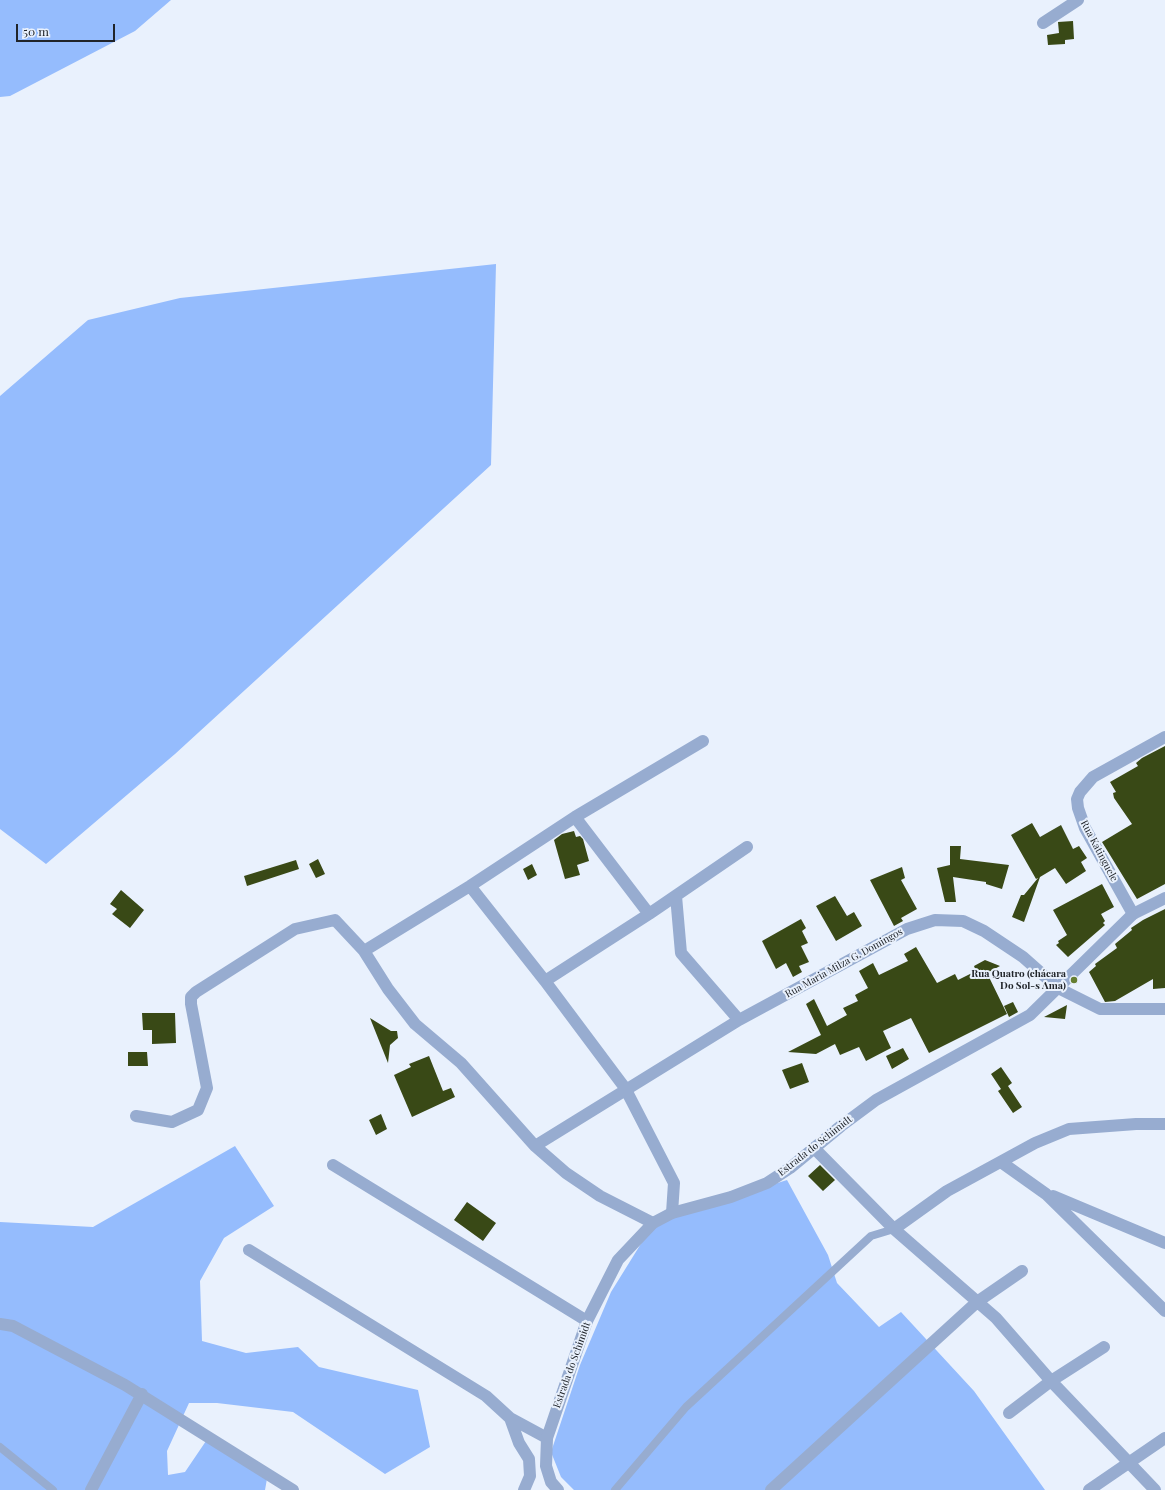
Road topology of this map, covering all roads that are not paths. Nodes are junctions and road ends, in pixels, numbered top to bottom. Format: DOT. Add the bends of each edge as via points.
graph roads {
  1 [pos="1078,0"];
  2 [pos="1043,23"];
  3 [pos="1165,737"];
  4 [pos="703,741"];
  5 [pos="575,817"];
  6 [pos="747,847"];
  7 [pos="470,886"];
  8 [pos="676,896"];
  9 [pos="1165,898"];
  10 [pos="649,914"];
  11 [pos="1133,914"];
  12 [pos="364,951"];
  13 [pos="545,981"];
  14 [pos="1058,988"];
  15 [pos="1165,1009"];
  16 [pos="739,1020"];
  17 [pos="625,1088"];
  18 [pos="136,1116"];
  19 [pos="1165,1124"];
  20 [pos="535,1146"];
  21 [pos="814,1148"];
  22 [pos="1001,1162"];
  23 [pos="333,1165"];
  24 [pos="1046,1194"];
  25 [pos="672,1214"];
  26 [pos="653,1223"];
  27 [pos="894,1229"];
  28 [pos="1165,1243"];
  29 [pos="249,1250"];
  30 [pos="1022,1271"];
  31 [pos="976,1302"];
  32 [pos="1165,1311"];
  33 [pos="587,1321"];
  34 [pos="0,1324"];
  35 [pos="1104,1347"];
  36 [pos="1051,1381"];
  37 [pos="142,1394"];
  38 [pos="1009,1413"];
  39 [pos="510,1418"];
  40 [pos="547,1438"];
  41 [pos="1165,1438"];
  42 [pos="0,1447"];
  43 [pos="1129,1463"];
  44 [pos="53,1490"];
  45 [pos="91,1490"];
  46 [pos="294,1490"];
  47 [pos="524,1490"];
  48 [pos="558,1490"];
  49 [pos="615,1490"];
  50 [pos="771,1490"];
  51 [pos="1089,1490"];
  52 [pos="1155,1490"];
  1 -- 2 [label="street"];
  3 -- 11 [label="street, Rua Katinguele" via="1094,777 1077,799 1085,828"];
  4 -- 5 [label="street"];
  5 -- 7 [label="street"];
  5 -- 10 [label="street"];
  6 -- 8 [label="street"];
  7 -- 12 [label="street"];
  7 -- 13 [label="street"];
  8 -- 10 [label="street"];
  8 -- 16 [label="street" via="681,953"];
  9 -- 11 [label="street, Estrada do Schimidt"];
  10 -- 13 [label="street"];
  11 -- 14 [label="street, Estrada do Schimidt"];
  12 -- 18 [label="street" via="335,920 295,929 196,992 191,997 191,1004 206,1088 198,1110 172,1122"];
  12 -- 20 [label="street" via="388,989 415,1024 461,1063"];
  13 -- 17 [label="street"];
  14 -- 15 [label="street, Rua Maria Milza G. Domingos" via="1100,1009"];
  14 -- 16 [label="street, Rua Maria Milza G. Domingos" via="1023,957 984,931 963,921 935,920 907,929"];
  14 -- 21 [label="street, Estrada do Schimidt" via="1030,1015 876,1100"];
  16 -- 17 [label="street, Rua Maria Milza G. Domingos"];
  17 -- 20 [label="street, Rua Maria Milza G. Domingos"];
  17 -- 25 [label="street" via="674,1183"];
  19 -- 22 [label="street" via="1069,1130 1035,1143"];
  20 -- 26 [label="street" via="566,1173 600,1196"];
  21 -- 25 [label="street, Estrada do Schimidt" via="767,1183 731,1197"];
  21 -- 27 [label="street"];
  22 -- 24 [label="street"];
  22 -- 27 [label="street" via="947,1191"];
  23 -- 33 [label="street"];
  24 -- 28 [label="street"];
  24 -- 32 [label="street"];
  25 -- 26 [label="street, Estrada do Schimidt"];
  26 -- 33 [label="street, Estrada do Schimidt" via="618,1260"];
  27 -- 31 [label="street"];
  27 -- 49 [label="lane" via="871,1236 686,1407"];
  29 -- 39 [label="street" via="486,1396"];
  30 -- 31 [label="street"];
  31 -- 36 [label="street" via="996,1318"];
  31 -- 50 [label="street"];
  33 -- 40 [label="street, Estrada do Schimidt"];
  34 -- 37 [label="street" via="13,1326"];
  35 -- 36 [label="street"];
  36 -- 38 [label="street"];
  36 -- 43 [label="street"];
  37 -- 45 [label="street"];
  37 -- 46 [label="street"];
  39 -- 40 [label="street"];
  39 -- 47 [label="street" via="519,1443 529,1460 530,1476"];
  40 -- 48 [label="street, Estrada do Schimidt" via="546,1466 551,1482"];
  41 -- 43 [label="street"];
  42 -- 44 [label="lane"];
  43 -- 51 [label="street"];
  43 -- 52 [label="street"];
}
